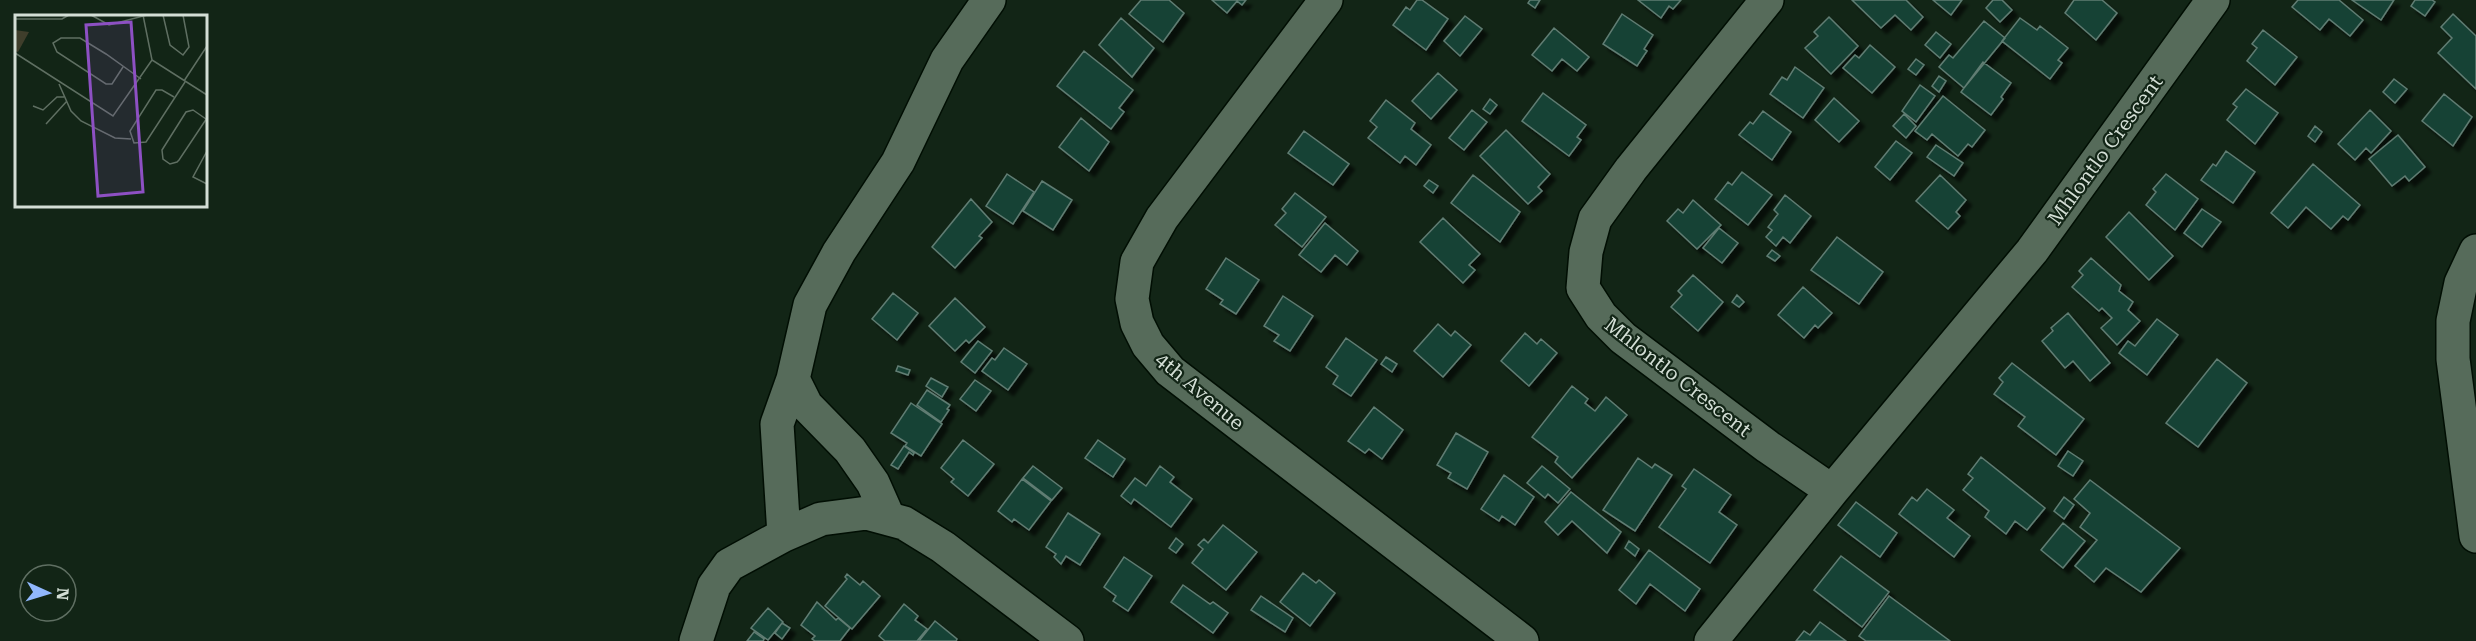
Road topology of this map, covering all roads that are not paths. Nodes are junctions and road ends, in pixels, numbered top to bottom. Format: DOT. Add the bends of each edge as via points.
graph roads {
  1 [pos="989,0"];
  2 [pos="1326,0"];
  3 [pos="1767,0"];
  4 [pos="2213,0"];
  5 [pos="2476,251"];
  6 [pos="794,379"];
  7 [pos="1832,490"];
  8 [pos="889,519"];
  9 [pos="2475,523"];
  10 [pos="784,535"];
  11 [pos="696,641"];
  12 [pos="1067,641"];
  13 [pos="1522,641"];
  14 [pos="1711,641"];
  1 -- 6 [label="street" via="947,60 898,162 839,252 810,305"];
  2 -- 13 [label="street, 4th Avenue" via="1162,218 1137,262 1132,299 1137,324 1148,345 1170,371"];
  3 -- 7 [label="street, Mhlontlo Crescent" via="1595,219 1586,252 1583,288 1601,316 1623,338"];
  4 -- 7 [label="street, Mhlontlo Crescent" via="2032,251"];
  5 -- 9 [label="street" via="2461,283 2453,321 2453,359"];
  6 -- 8 [label="street" via="806,405 850,450 873,483"];
  6 -- 10 [label="street" via="777,424"];
  7 -- 14 [label="street, Mhlontlo Crescent"];
  8 -- 10 [label="street" via="867,513 821,519"];
  8 -- 12 [label="street" via="904,523 943,547"];
  10 -- 11 [label="street" via="729,565 714,586"];
}
